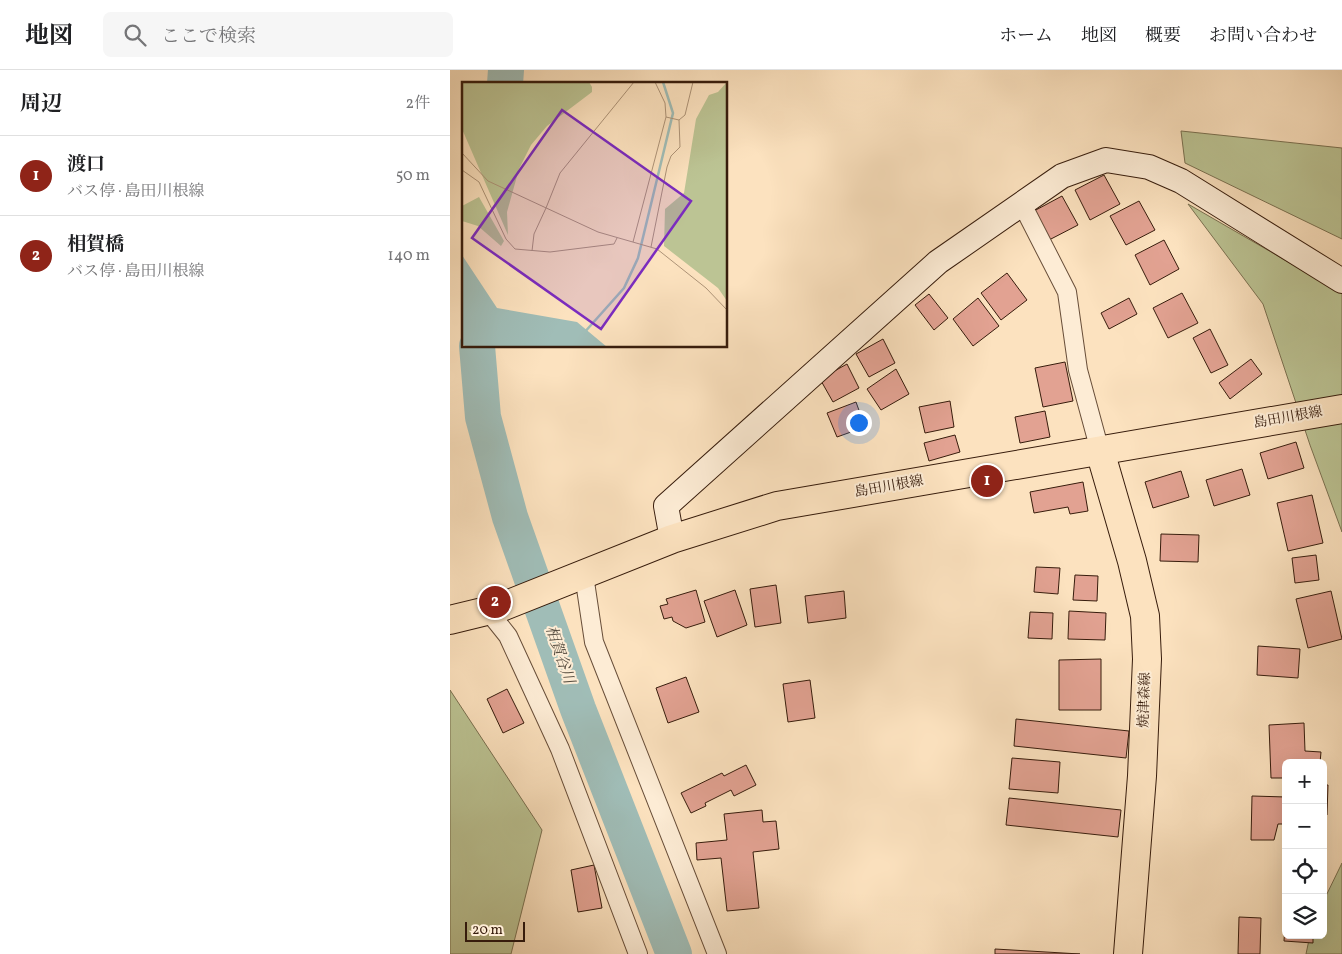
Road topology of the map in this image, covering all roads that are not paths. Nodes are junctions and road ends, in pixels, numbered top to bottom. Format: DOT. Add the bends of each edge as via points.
graph roads {
  1 [pos="1022,204"];
  2 [pos="1342,281"];
  3 [pos="1342,409"];
  4 [pos="1100,451"];
  5 [pos="672,539"];
  6 [pos="572,579"];
  7 [pos="493,610"];
  8 [pos="450,620"];
  9 [pos="638,954"];
  10 [pos="717,954"];
  11 [pos="1128,954"];
  1 -- 2 [label="street" via="1062,176 1106,160 1149,167 1181,181"];
  1 -- 4 [label="street" via="1067,292 1078,370"];
  1 -- 5 [label="street" via="938,262 666,506"];
  3 -- 4 [label="main road, 島田川根線"];
  4 -- 5 [label="main road, 島田川根線" via="777,506"];
  4 -- 11 [label="main road, 焼津森線" via="1145,616 1147,659 1142,776"];
  5 -- 6 [label="main road, 島田川根線"];
  6 -- 7 [label="main road, 島田川根線"];
  6 -- 10 [label="street"];
  7 -- 8 [label="main road, 島田川根線"];
  7 -- 9 [label="street" via="560,749"];
}
